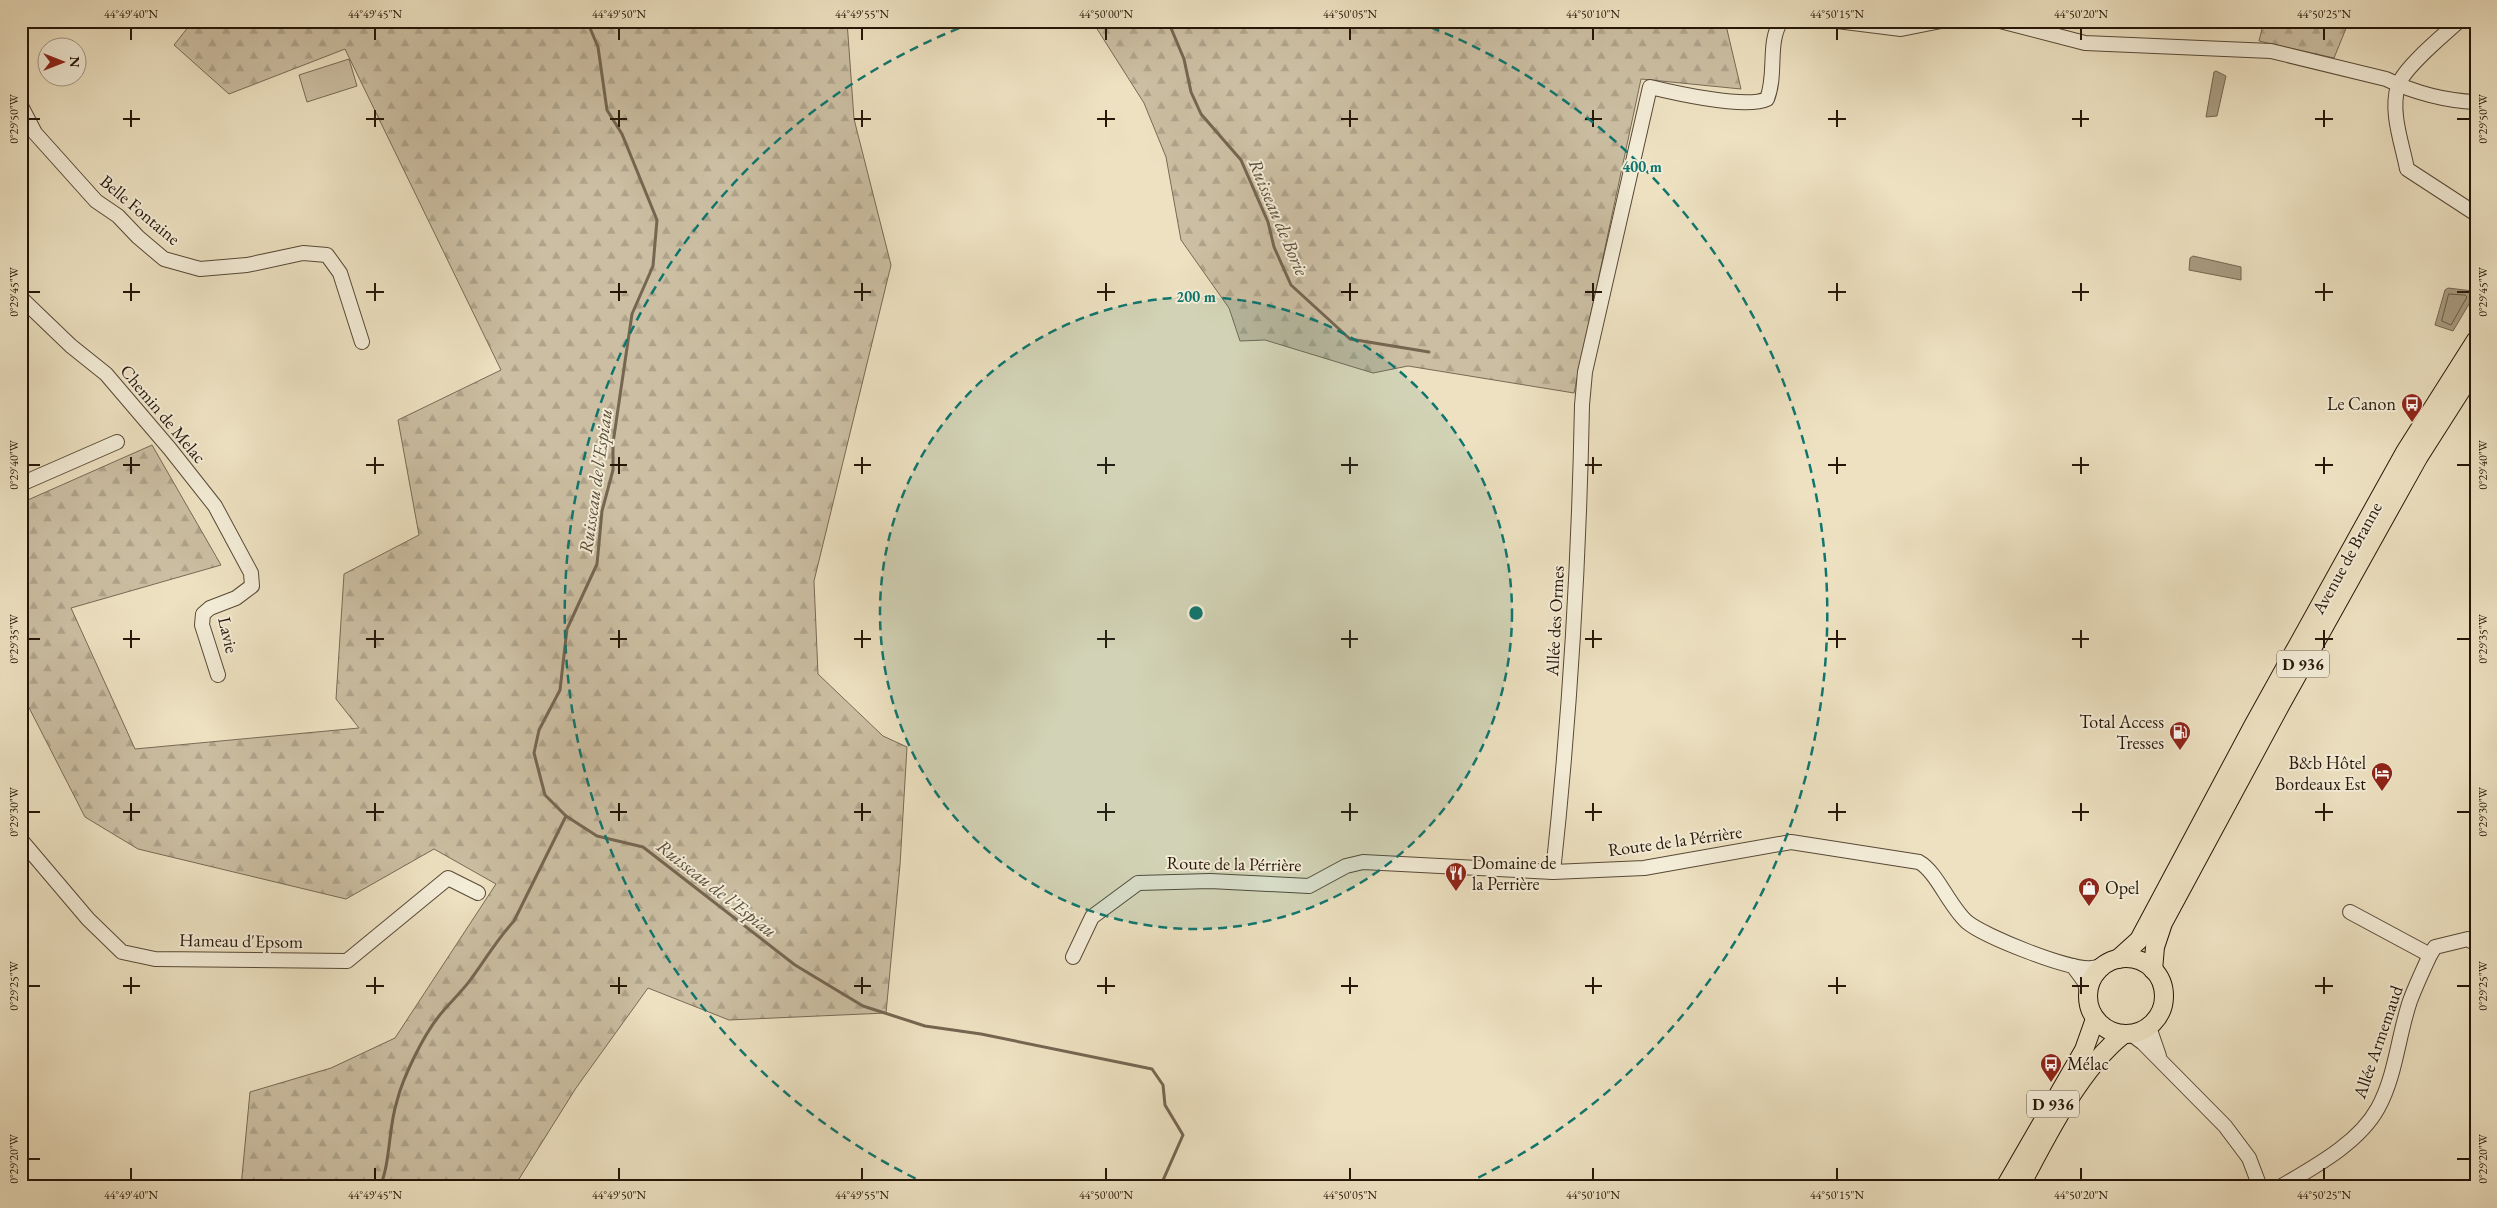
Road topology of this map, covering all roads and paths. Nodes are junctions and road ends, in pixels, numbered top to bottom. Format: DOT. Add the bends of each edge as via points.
graph roads {
  1 [pos="1781,21"];
  2 [pos="1837,21"];
  3 [pos="1941,21"];
  4 [pos="2000,21"];
  5 [pos="2459,21"];
  6 [pos="2398,85"];
  7 [pos="2476,102"];
  8 [pos="21,106"];
  9 [pos="2402,146"];
  10 [pos="2476,204"];
  11 [pos="2476,214"];
  12 [pos="21,298"];
  13 [pos="2476,340"];
  14 [pos="362,342"];
  15 [pos="2476,367"];
  16 [pos="118,442"];
  17 [pos="21,484"];
  18 [pos="251,573"];
  19 [pos="218,675"];
  20 [pos="21,840"];
  21 [pos="1553,872"];
  22 [pos="478,893"];
  23 [pos="2350,912"];
  24 [pos="2476,944"];
  25 [pos="2430,955"];
  26 [pos="1073,957"];
  27 [pos="2112,961"];
  28 [pos="2073,966"];
  29 [pos="2153,970"];
  30 [pos="2088,993"];
  31 [pos="2095,1018"];
  32 [pos="2148,1027"];
  33 [pos="2127,1034"];
  34 [pos="2162,1061"];
  35 [pos="2005,1187"];
  36 [pos="2020,1187"];
  37 [pos="2260,1187"];
  38 [pos="2280,1187"];
  1 -- 21 [label="street, Allée des Ormes" via="1776,30 1772,88 1768,98 1761,102 1738,102 1650,87 1585,372 1566,746"];
  2 -- 3 [label="street" via="1901,29"];
  4 -- 6 [label="street" via="2085,43 2271,51 2386,79"];
  5 -- 6 [label="street" via="2405,74"];
  6 -- 7 [label="street"];
  6 -- 9 [label="street" via="2396,106"];
  8 -- 14 [label="street, Belle Fontaine" via="35,133 96,201 118,216 164,259 200,269 247,265 303,253 327,255 340,273"];
  9 -- 10 [label="street" via="2419,168"];
  9 -- 11 [label="street" via="2407,170"];
  12 -- 18 [label="street, Chemin de Melac" via="106,374 170,449 215,506"];
  13 -- 27 [label="main road, Avenue de Branne / D 936" via="2406,452 2253,726 2139,940"];
  15 -- 29 [label="main road, Avenue de Branne / D 936" via="2426,444 2163,923 2155,948"];
  16 -- 17 [label="street"];
  18 -- 19 [label="street, Lavie" via="252,586 236,598 202,614 202,625"];
  20 -- 22 [label="street, Hameau d'Epsom" via="88,919 122,952 155,959 347,961 448,878"];
  21 -- 26 [label="street, Route de la Pérrière" via="1363,862 1346,866 1309,886 1219,881 1138,883 1092,917"];
  21 -- 28 [label="street, Route de la Pérrière" via="1644,868 1791,842 1919,862 1927,866 1967,922 1996,939"];
  23 -- 25 [label="street"];
  24 -- 25 [label="street" via="2468,939 2435,947"];
  25 -- 38 [label="street, Allée Armemaud" via="2410,1002 2378,1108 2360,1130 2332,1153"];
  27 -- 28 [label="street, Route de la Pérrière" via="2092,969"];
  27 -- 29 [label="main road" via="2131,959 2143,962"];
  27 -- 30 [label="main road" via="2097,972"];
  28 -- 30 [label="street"];
  29 -- 32 [label="main road" via="2161,980 2163,1006 2158,1018"];
  30 -- 31 [label="main road"];
  31 -- 33 [label="main road" via="2108,1029"];
  31 -- 35 [label="main road, D 936" via="2084,1050"];
  32 -- 33 [label="main road"];
  32 -- 34 [label="street"];
  33 -- 34 [label="street"];
  33 -- 36 [label="main road, D 936" via="2107,1048 2081,1081"];
  34 -- 37 [label="street" via="2225,1126 2249,1158"];
}
